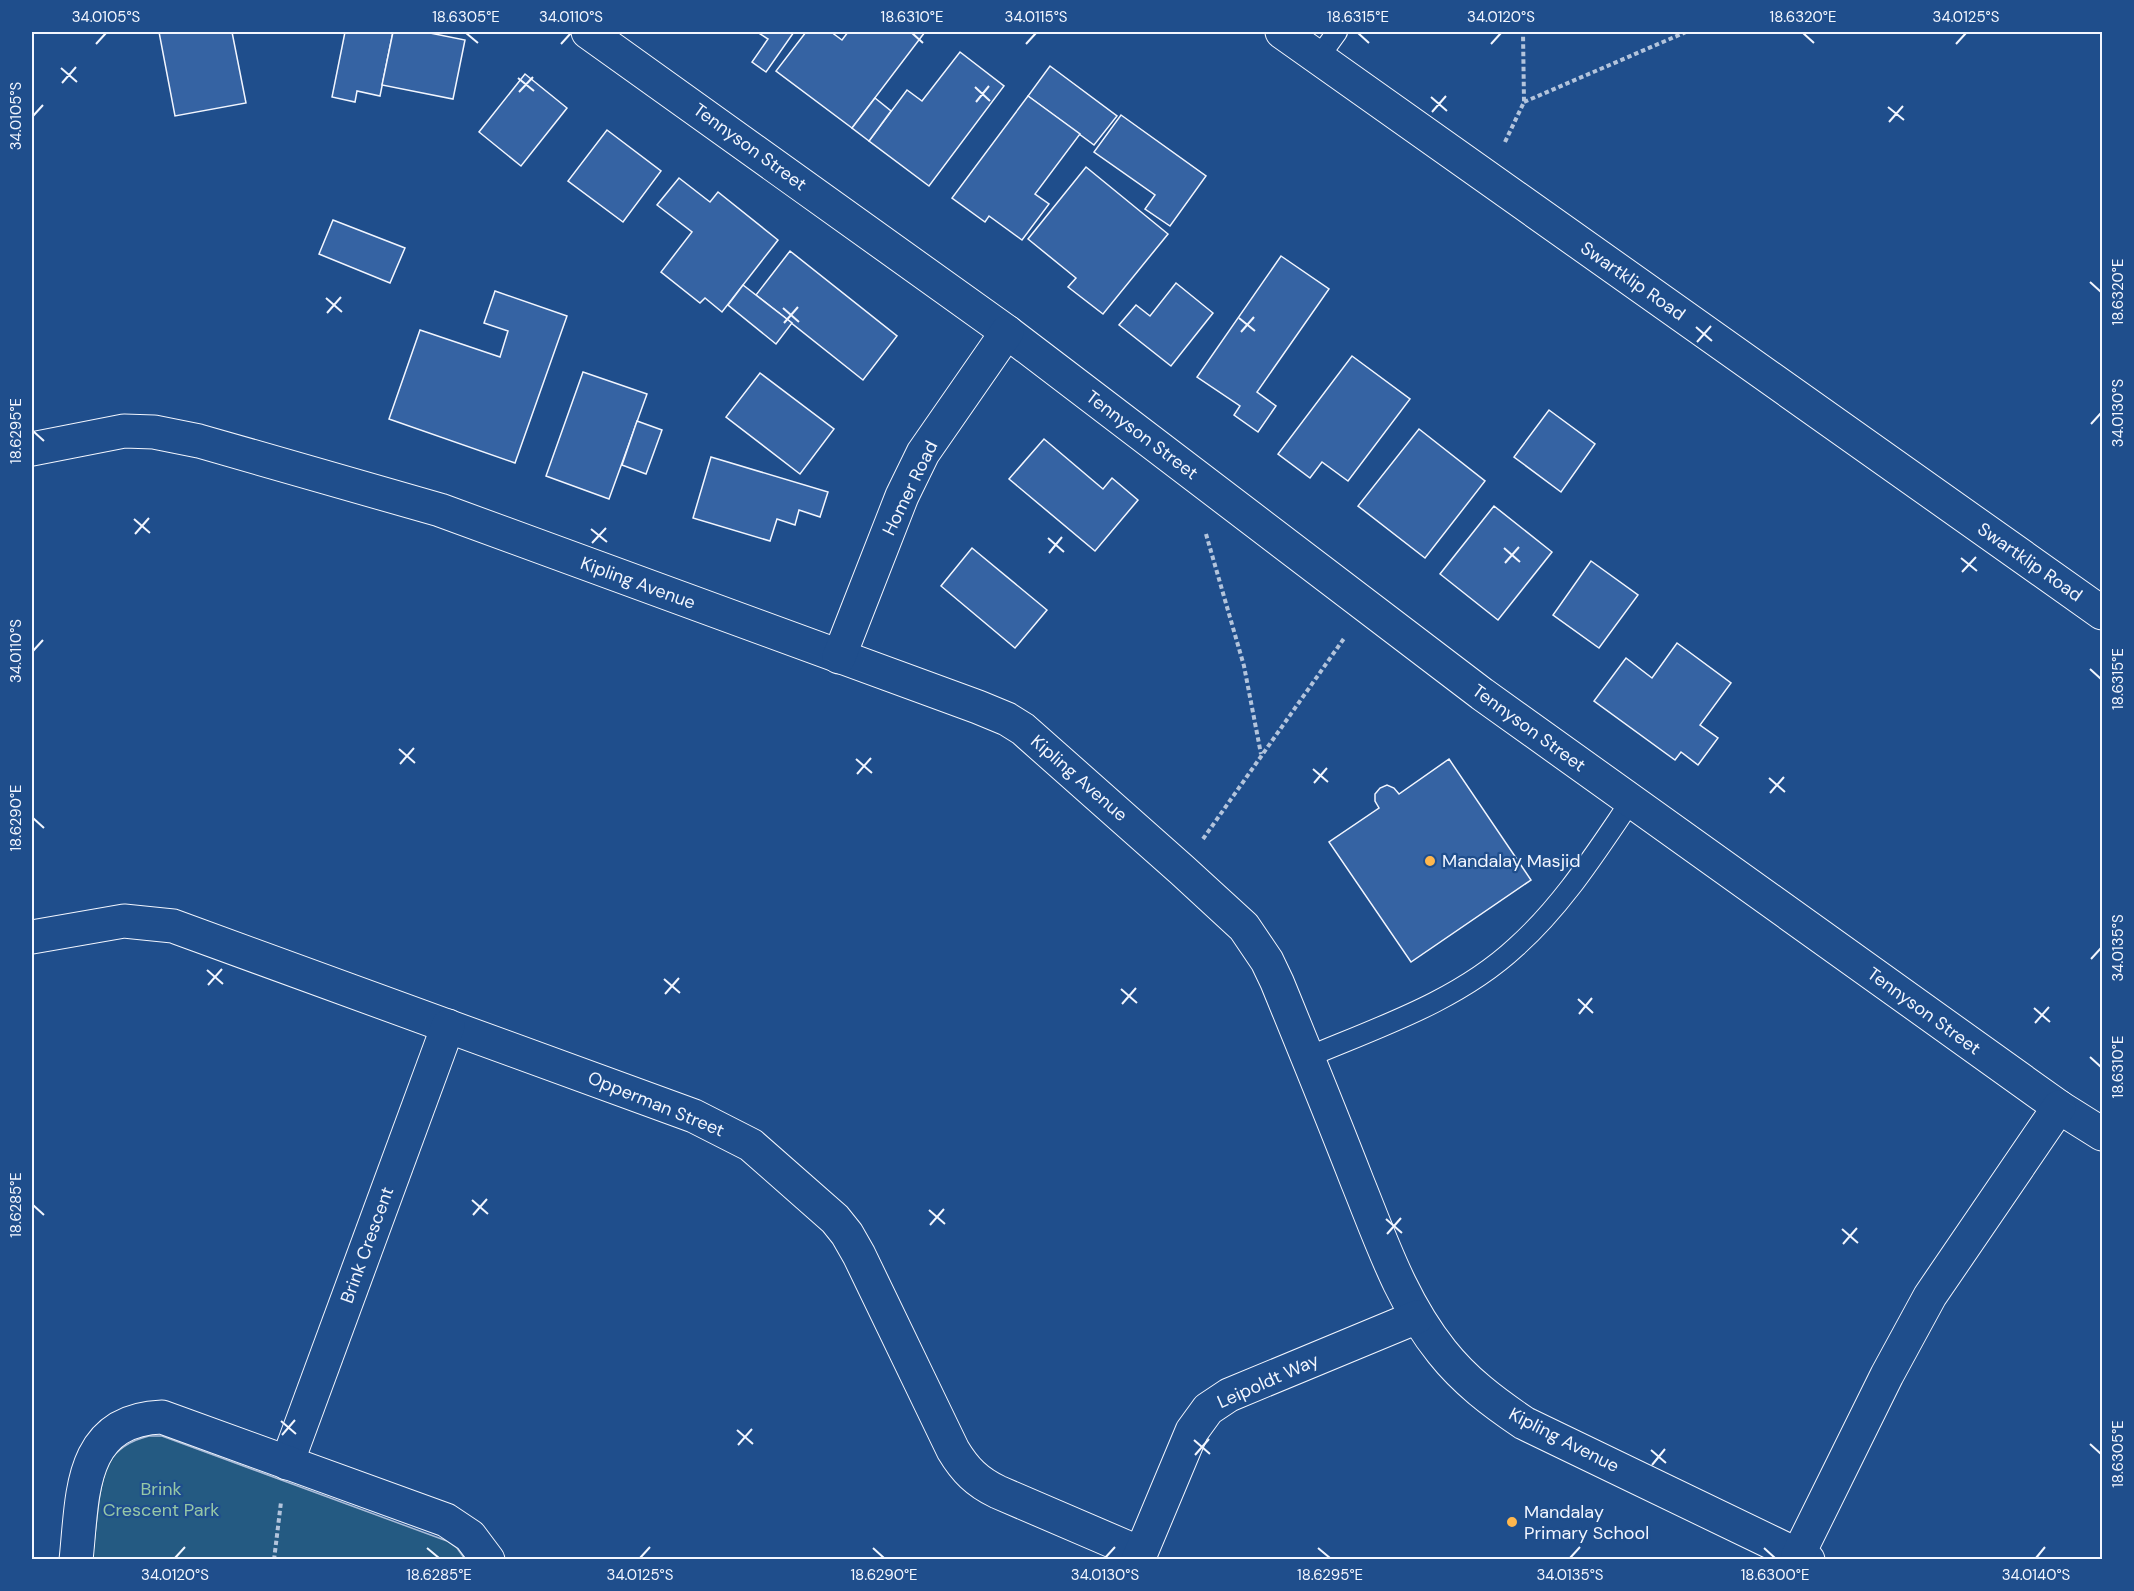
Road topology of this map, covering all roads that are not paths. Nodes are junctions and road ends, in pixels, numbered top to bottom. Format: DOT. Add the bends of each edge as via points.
graph roads {
  1 [pos="588,32"];
  2 [pos="1282,32"];
  3 [pos="1328,44"];
  4 [pos="1007,332"];
  5 [pos="32,449"];
  6 [pos="2103,613"];
  7 [pos="839,657"];
  8 [pos="1631,801"];
  9 [pos="32,937"];
  10 [pos="448,1026"];
  11 [pos="1308,1057"];
  12 [pos="2059,1107"];
  13 [pos="2103,1134"];
  14 [pos="1416,1317"];
  15 [pos="286,1463"];
  16 [pos="1139,1556"];
  17 [pos="1803,1557"];
  18 [pos="76,1560"];
  19 [pos="488,1560"];
  1 -- 4 [label="street, Tennyson Street"];
  2 -- 3 [label="street, Swartklip Road"];
  3 -- 6 [label="street, Swartklip Road" via="1488,178"];
  4 -- 7 [label="street, Homer Road" via="923,453 902,496"];
  4 -- 8 [label="street, Tennyson Street" via="1482,694"];
  5 -- 7 [label="street, Kipling Avenue" via="124,430 200,441 440,510"];
  7 -- 11 [label="street, Kipling Avenue" via="1007,719 1023,729 1231,914 1267,961"];
  8 -- 11 [label="lane" via="1559,904 1516,948 1436,1002"];
  8 -- 12 [label="street, Tennyson Street"];
  9 -- 10 [label="street, Opperman Street" via="124,921 173,926"];
  10 -- 15 [label="street, Brink Crescent"];
  10 -- 16 [label="street, Opperman Street" via="694,1116 751,1145 847,1234 954,1450 971,1474 983,1485"];
  11 -- 14 [label="street, Kipling Avenue" via="1392,1269"];
  12 -- 13 [label="street, Tennyson Street"];
  12 -- 17 [label="street" via="1930,1296 1887,1375"];
  14 -- 16 [label="street, Leipoldt Way" via="1228,1395 1208,1409 1192,1431"];
  14 -- 17 [label="street, Kipling Avenue" via="1461,1375 1524,1423"];
  15 -- 18 [label="street" via="162,1417 131,1422 102,1442 92,1458 85,1477"];
  15 -- 19 [label="street" via="446,1520 470,1536"];
}
